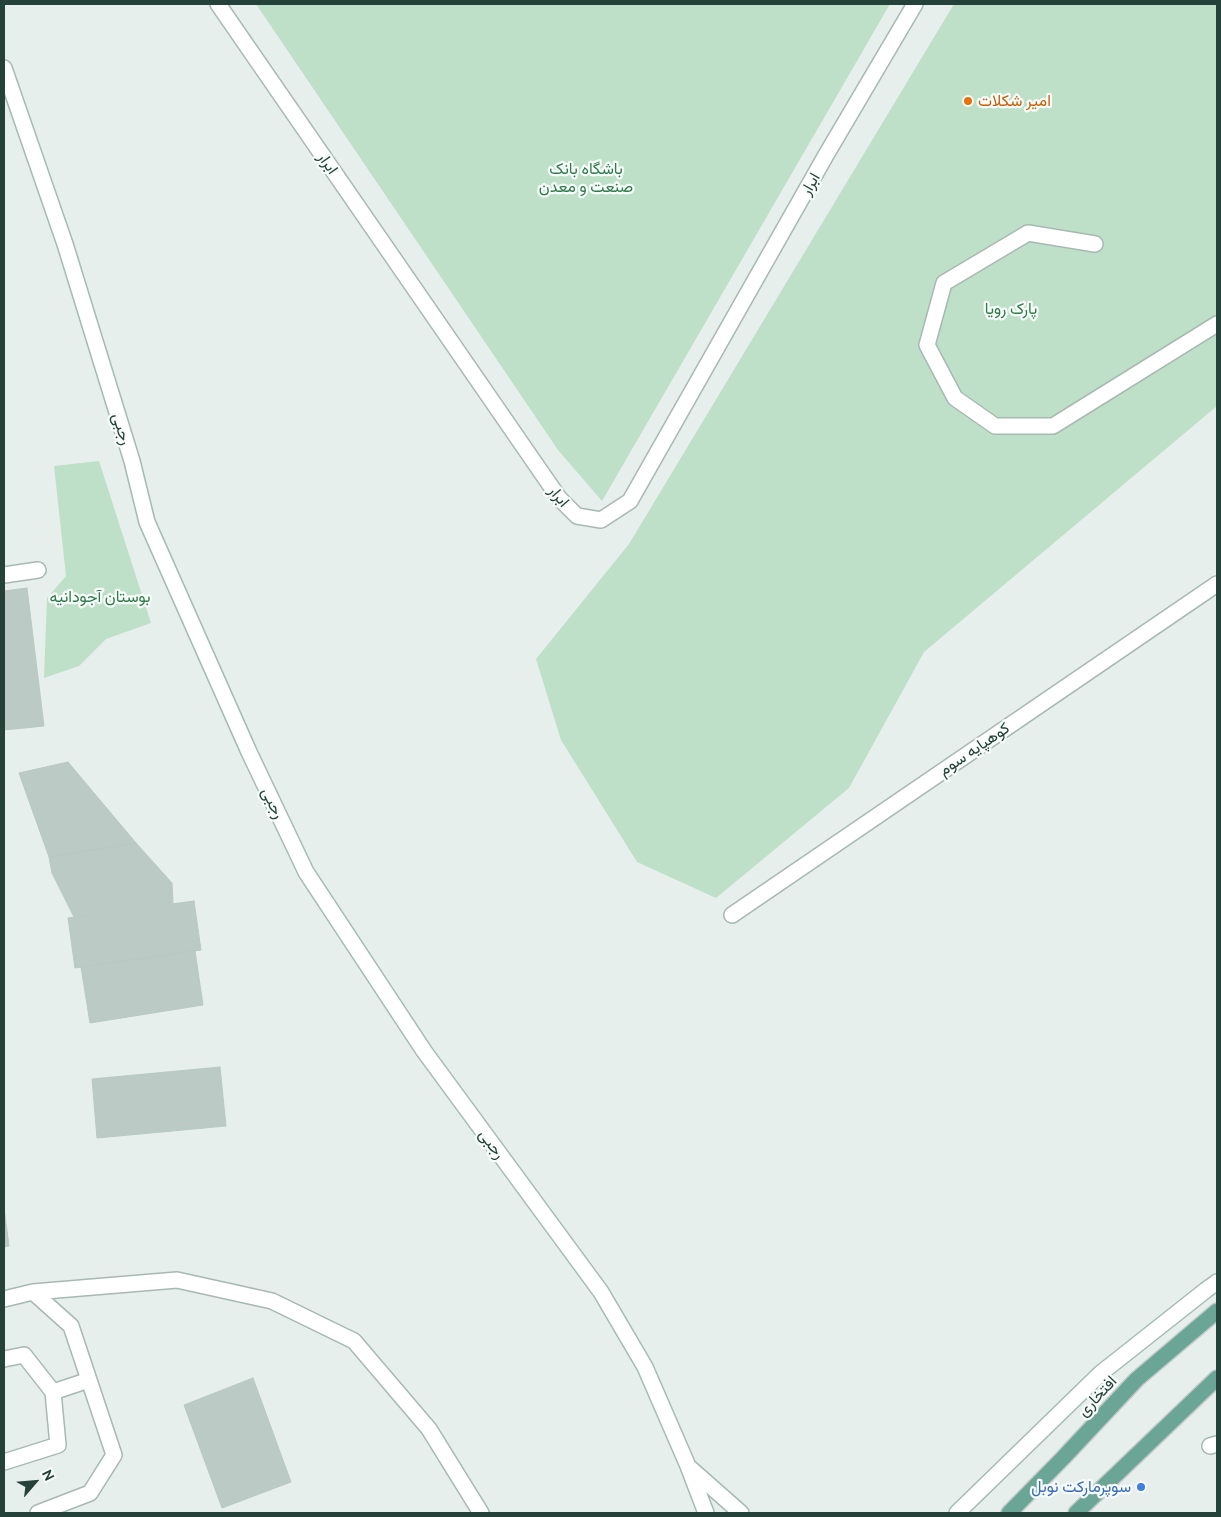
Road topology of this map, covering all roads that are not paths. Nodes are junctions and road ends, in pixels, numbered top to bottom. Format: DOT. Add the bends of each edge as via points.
graph roads {
  1 [pos="218,4"];
  2 [pos="915,4"];
  3 [pos="4,68"];
  4 [pos="1095,244"];
  5 [pos="1217,324"];
  6 [pos="38,570"];
  7 [pos="4,575"];
  8 [pos="1217,584"];
  9 [pos="732,915"];
  10 [pos="1217,1282"];
  11 [pos="33,1292"];
  12 [pos="4,1299"];
  13 [pos="1217,1311"];
  14 [pos="4,1360"];
  15 [pos="1217,1378"];
  16 [pos="88,1380"];
  17 [pos="53,1392"];
  18 [pos="4,1462"];
  19 [pos="688,1466"];
  20 [pos="38,1513"];
  21 [pos="481,1513"];
  22 [pos="706,1513"];
  23 [pos="741,1513"];
  24 [pos="957,1513"];
  25 [pos="1009,1513"];
  26 [pos="1076,1513"];
  1 -- 2 [label="street, ابرار" via="559,498 577,516 601,520 630,501"];
  3 -- 19 [label="street, رجبی" via="65,244 132,461 147,522 306,872 424,1051 601,1292 645,1367"];
  4 -- 5 [label="street" via="1028,233 944,283 927,345 954,398 995,426 1052,426"];
  6 -- 7 [label="street"];
  8 -- 9 [label="street, کوهپایه سوم"];
  10 -- 24 [label="street" via="1101,1373"];
  11 -- 12 [label="street"];
  11 -- 16 [label="street" via="71,1326"];
  11 -- 21 [label="street" via="177,1280 272,1301 354,1341 430,1429"];
  13 -- 25 [label="main road, افتخاری" via="1137,1379"];
  14 -- 17 [label="street" via="24,1355"];
  15 -- 26 [label="main road"];
  16 -- 17 [label="street"];
  16 -- 20 [label="street" via="114,1455 90,1493"];
  17 -- 18 [label="street" via="58,1445"];
  19 -- 22 [label="street, رجبی"];
  19 -- 23 [label="street, رجبی"];
}
